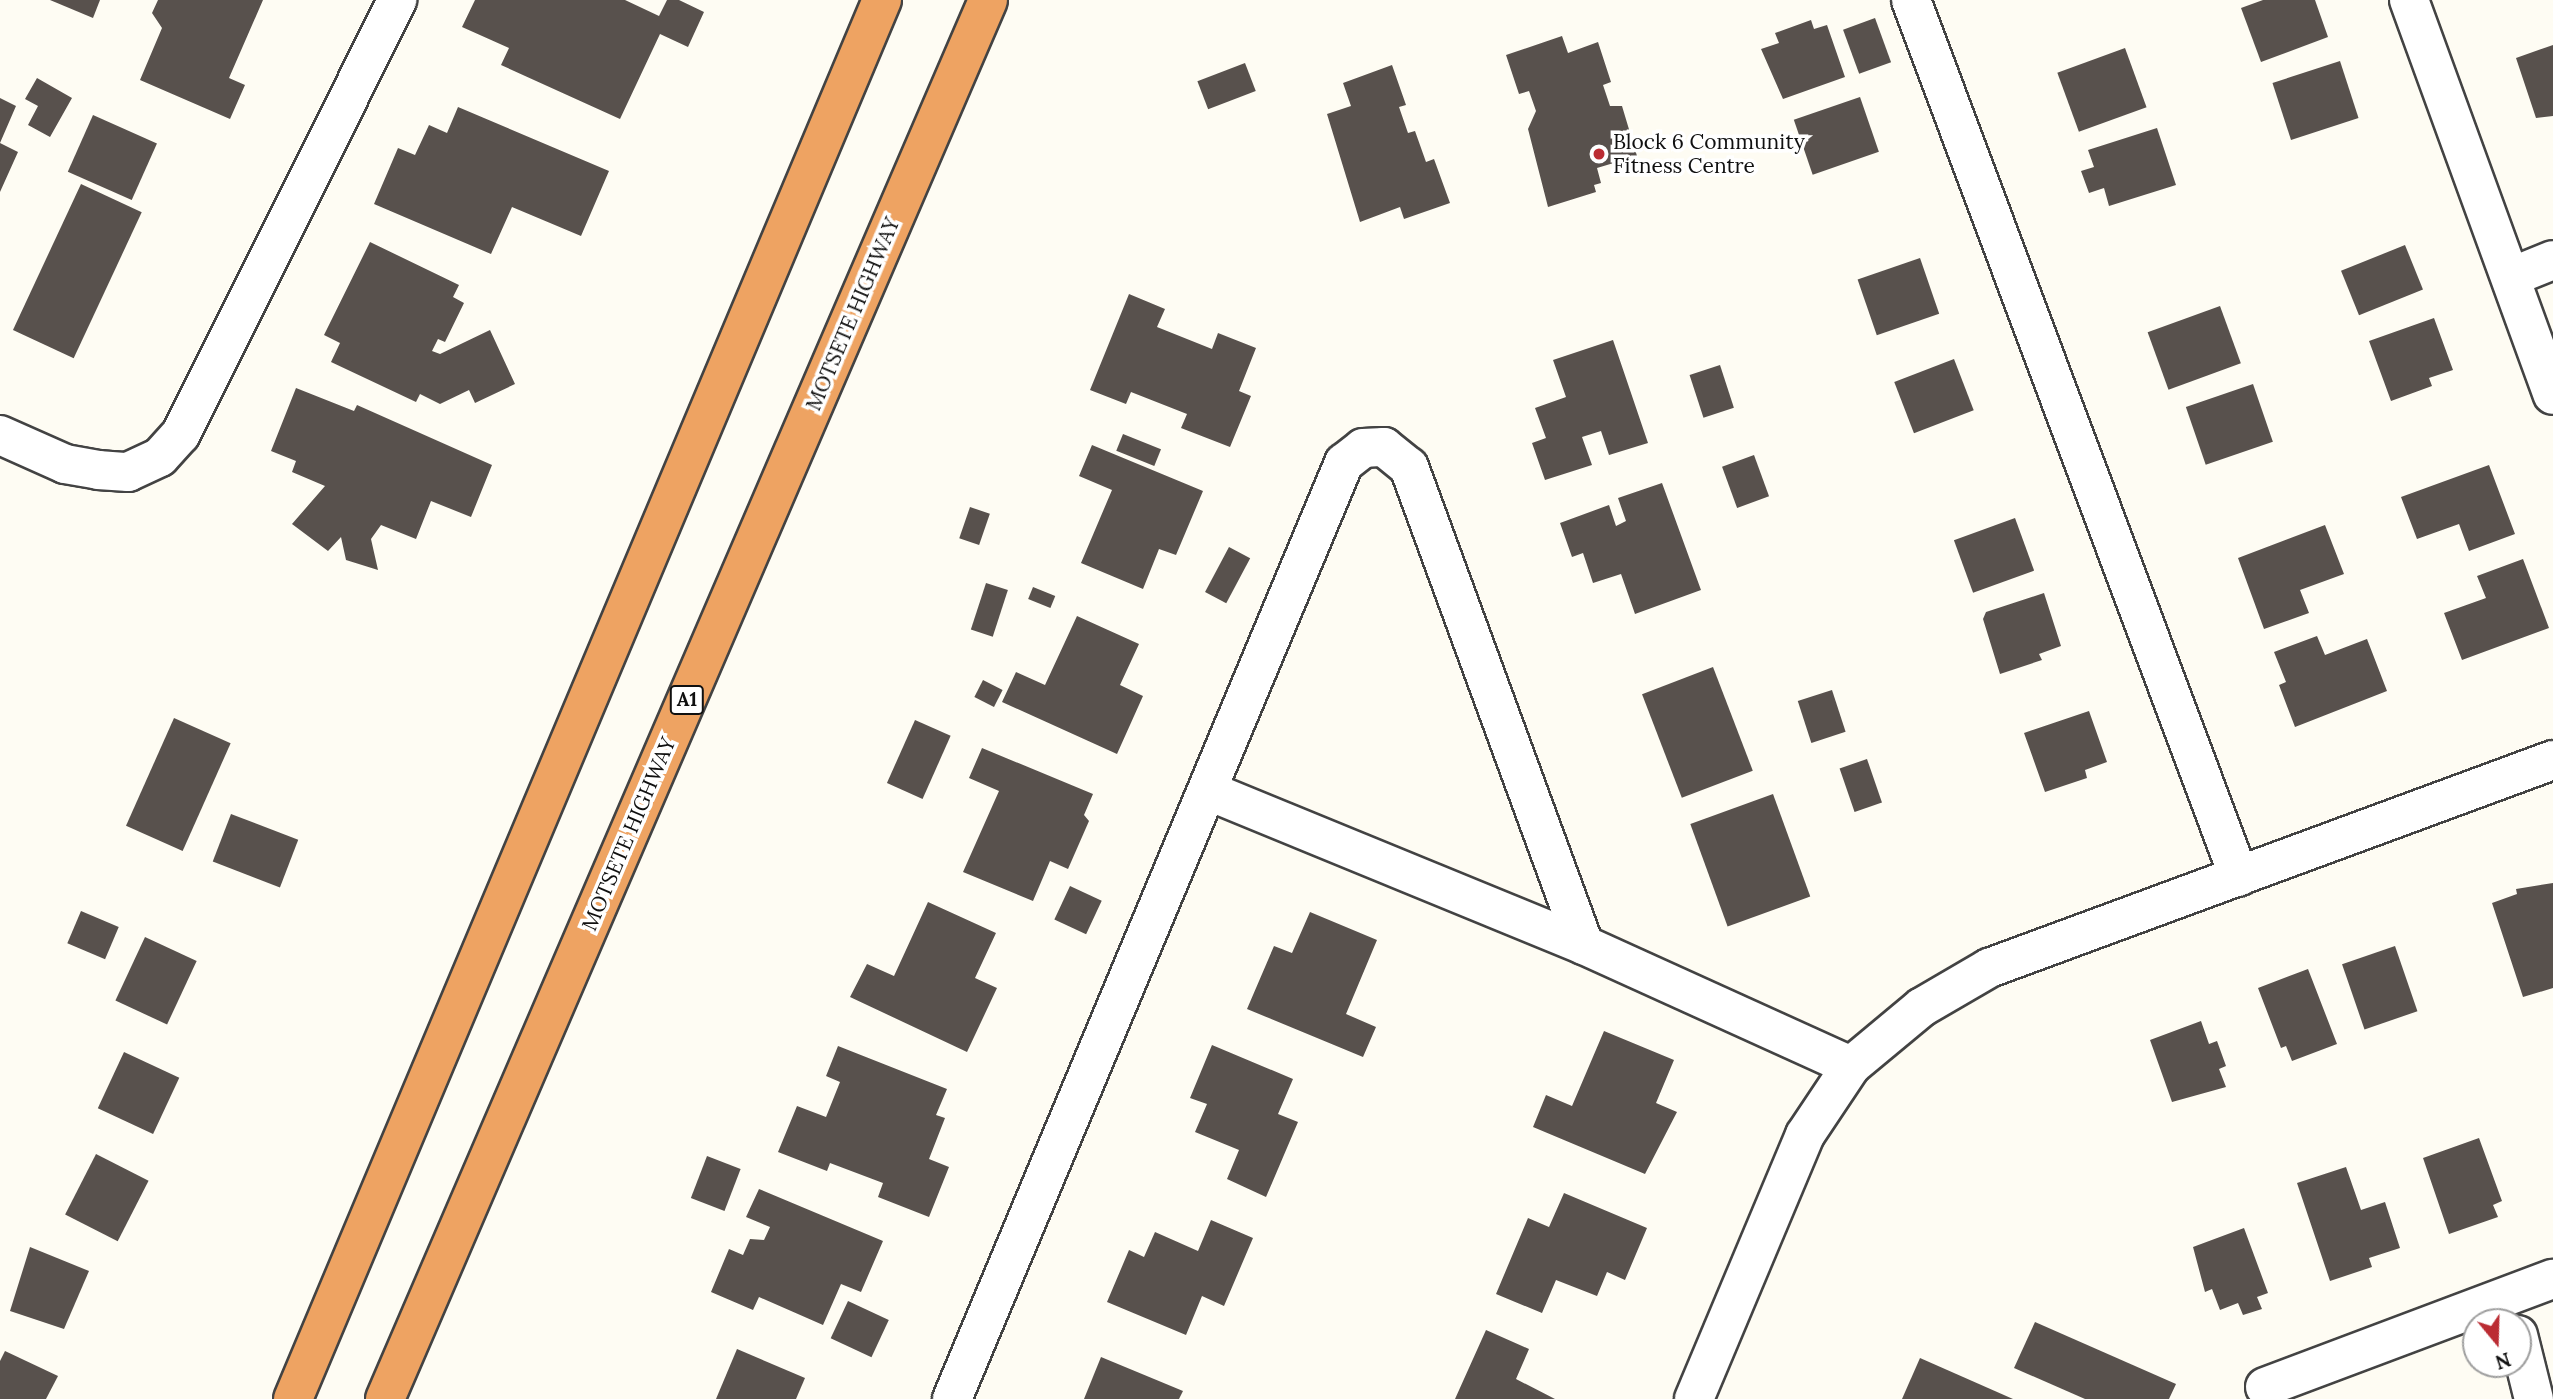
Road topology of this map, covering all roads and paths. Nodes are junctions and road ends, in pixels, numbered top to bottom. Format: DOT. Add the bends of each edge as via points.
graph roads {
  1 [pos="397,0"];
  2 [pos="882,0"];
  3 [pos="988,0"];
  4 [pos="1911,0"];
  5 [pos="2409,0"];
  6 [pos="2553,260"];
  7 [pos="2511,276"];
  8 [pos="2553,395"];
  9 [pos="0,435"];
  10 [pos="2553,760"];
  11 [pos="1211,792"];
  12 [pos="2239,877"];
  13 [pos="1584,945"];
  14 [pos="1851,1066"];
  15 [pos="2553,1279"];
  16 [pos="2512,1308"];
  17 [pos="2462,1325"];
  18 [pos="2529,1378"];
  19 [pos="2265,1387"];
  20 [pos="293,1399"];
  21 [pos="385,1399"];
  22 [pos="952,1399"];
  23 [pos="1694,1399"];
  24 [pos="2534,1399"];
  1 -- 9 [label="street" via="181,434 160,457 128,471 65,464"];
  2 -- 20 [label="highway"];
  3 -- 21 [label="highway, MOTSETE HIGHWAY / A1"];
  4 -- 12 [label="street"];
  5 -- 7 [label="street"];
  6 -- 7 [label="street"];
  7 -- 8 [label="street"];
  10 -- 12 [label="street"];
  11 -- 13 [label="street"];
  11 -- 13 [label="street" via="1344,463 1363,448 1384,447 1409,467"];
  11 -- 22 [label="street"];
  12 -- 14 [label="street" via="1989,968 1922,1007"];
  13 -- 14 [label="street"];
  14 -- 23 [label="street" via="1805,1135"];
  15 -- 16 [label="street"];
  17 -- 19 [label="street"];
  18 -- 24 [label="street"];
}
